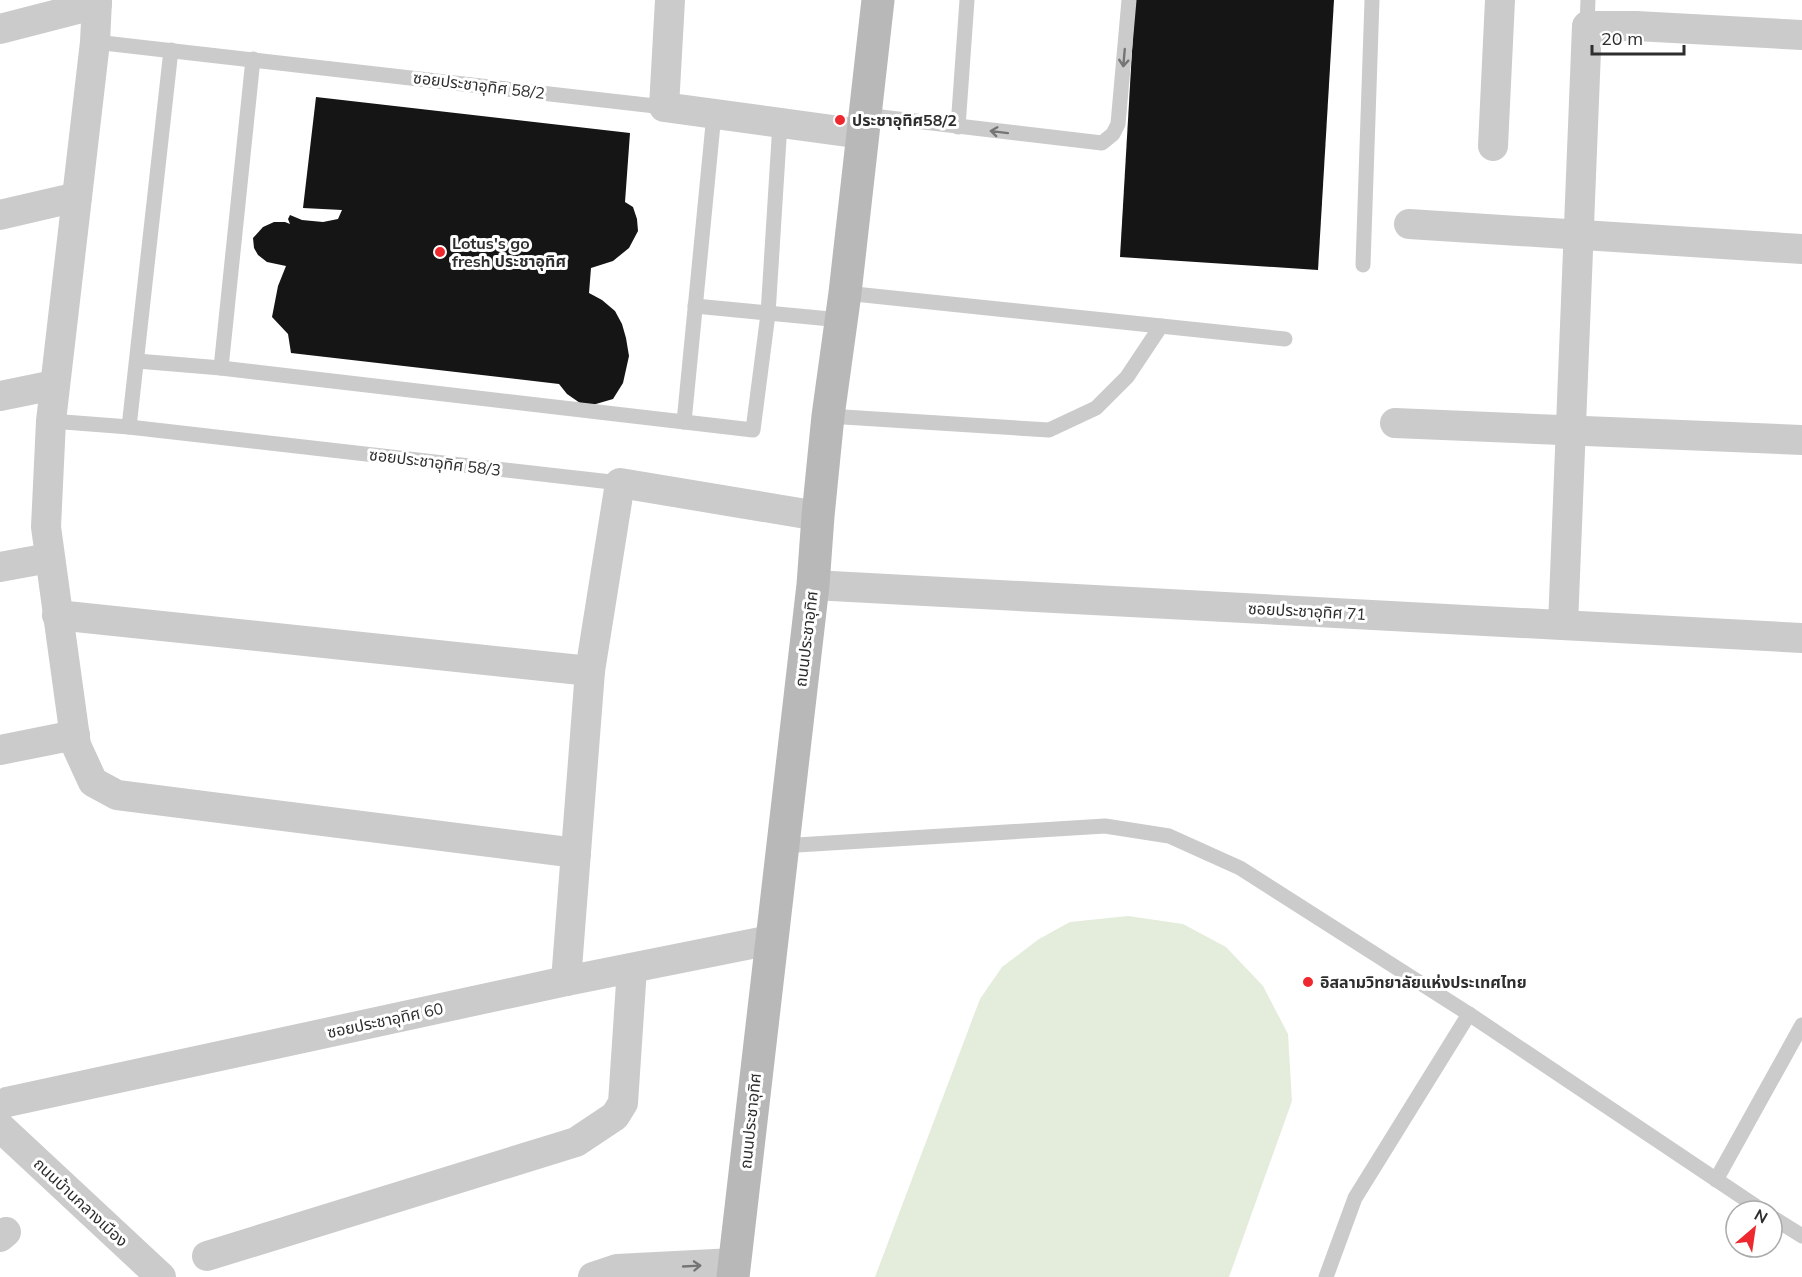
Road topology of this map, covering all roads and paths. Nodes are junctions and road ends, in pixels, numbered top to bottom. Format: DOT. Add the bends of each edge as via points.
graph roads {
  1 [pos="670,0"];
  2 [pos="878,0"];
  3 [pos="967,0"];
  4 [pos="1129,0"];
  5 [pos="1372,0"];
  6 [pos="1500,0"];
  7 [pos="97,2"];
  8 [pos="1587,13"];
  9 [pos="0,29"];
  10 [pos="1802,35"];
  11 [pos="95,42"];
  12 [pos="171,50"];
  13 [pos="253,59"];
  14 [pos="664,107"];
  15 [pos="714,114"];
  16 [pos="780,123"];
  17 [pos="863,125"];
  18 [pos="958,127"];
  19 [pos="1493,146"];
  20 [pos="77,197"];
  21 [pos="0,215"];
  22 [pos="1409,224"];
  23 [pos="1579,235"];
  24 [pos="1802,249"];
  25 [pos="1363,265"];
  26 [pos="695,306"];
  27 [pos="843,307"];
  28 [pos="768,314"];
  29 [pos="1161,326"];
  30 [pos="1285,339"];
  31 [pos="137,361"];
  32 [pos="221,368"];
  33 [pos="54,385"];
  34 [pos="0,396"];
  35 [pos="828,416"];
  36 [pos="51,420"];
  37 [pos="684,422"];
  38 [pos="1395,423"];
  39 [pos="129,427"];
  40 [pos="1570,430"];
  41 [pos="1802,440"];
  42 [pos="620,483"];
  43 [pos="818,516"];
  44 [pos="49,558"];
  45 [pos="0,567"];
  46 [pos="813,585"];
  47 [pos="57,615"];
  48 [pos="1563,625"];
  49 [pos="1802,638"];
  50 [pos="590,671"];
  51 [pos="75,735"];
  52 [pos="0,750"];
  53 [pos="782,846"];
  54 [pos="576,853"];
  55 [pos="771,940"];
  56 [pos="632,968"];
  57 [pos="566,981"];
  58 [pos="1469,1014"];
  59 [pos="1802,1025"];
  60 [pos="0,1105"];
  61 [pos="0,1127"];
  62 [pos="1716,1180"];
  63 [pos="1745,1199"];
  64 [pos="1784,1225"];
  65 [pos="1802,1236"];
  66 [pos="207,1256"];
  67 [pos="734,1270"];
  68 [pos="161,1277"];
  69 [pos="593,1277"];
  70 [pos="1326,1277"];
  1 -- 14 [label="street"];
  2 -- 17 [label="main road, ถนนประชาอุทิศ"];
  3 -- 18 [label="lane"];
  4 -- 18 [label="lane, one-way" via="1118,124 1106,140 1097,144"];
  5 -- 25 [label="lane"];
  6 -- 19 [label="street"];
  7 -- 9 [label="street"];
  7 -- 11 [label="street"];
  8 -- 10 [label="street" via="1636,26"];
  8 -- 23 [label="street"];
  11 -- 12 [label="lane, ซอยประชาอุทิศ 58/2"];
  11 -- 20 [label="street"];
  12 -- 13 [label="lane, ซอยประชาอุทิศ 58/2"];
  12 -- 31 [label="lane"];
  13 -- 14 [label="lane, ซอยประชาอุทิศ 58/2"];
  13 -- 32 [label="lane"];
  14 -- 15 [label="street, ซอยประชาอุทิศ 58/2"];
  15 -- 16 [label="street, ซอยประชาอุทิศ 58/2"];
  15 -- 26 [label="lane"];
  16 -- 17 [label="street, ซอยประชาอุทิศ 58/2"];
  16 -- 28 [label="lane"];
  17 -- 18 [label="lane"];
  17 -- 27 [label="main road, ถนนประชาอุทิศ"];
  20 -- 21 [label="street"];
  20 -- 33 [label="street"];
  22 -- 23 [label="street"];
  23 -- 24 [label="street"];
  23 -- 40 [label="street"];
  26 -- 28 [label="lane"];
  26 -- 37 [label="lane"];
  27 -- 28 [label="lane"];
  27 -- 29 [label="lane"];
  27 -- 35 [label="main road, ถนนประชาอุทิศ"];
  28 -- 37 [label="lane" via="753,429"];
  29 -- 30 [label="lane"];
  29 -- 35 [label="lane" via="1127,377 1096,408 1049,430"];
  31 -- 32 [label="lane"];
  31 -- 39 [label="lane"];
  32 -- 37 [label="lane"];
  33 -- 34 [label="street"];
  33 -- 36 [label="street"];
  35 -- 43 [label="main road, ถนนประชาอุทิศ"];
  36 -- 39 [label="lane, ซอยประชาอุทิศ 58/3"];
  36 -- 44 [label="street" via="46,527"];
  38 -- 40 [label="street"];
  39 -- 42 [label="lane, ซอยประชาอุทิศ 58/3"];
  40 -- 41 [label="street"];
  40 -- 48 [label="street"];
  42 -- 43 [label="street, ซอยประชาอุทิศ 58/3"];
  42 -- 50 [label="street"];
  43 -- 46 [label="main road, ถนนประชาอุทิศ"];
  44 -- 45 [label="street"];
  44 -- 47 [label="street"];
  46 -- 48 [label="street, ซอยประชาอุทิศ 71"];
  46 -- 53 [label="main road, ถนนประชาอุทิศ"];
  47 -- 50 [label="street"];
  47 -- 51 [label="street"];
  48 -- 49 [label="street, ซอยประชาอุทิศ 71"];
  50 -- 54 [label="street"];
  51 -- 52 [label="street"];
  51 -- 54 [label="street" via="93,782 117,795"];
  53 -- 55 [label="main road, ถนนประชาอุทิศ"];
  53 -- 58 [label="lane" via="1105,826 1169,836 1240,868"];
  54 -- 57 [label="street"];
  55 -- 56 [label="street, ซอยประชาอุทิศ 60"];
  55 -- 67 [label="main road, ถนนประชาอุทิศ"];
  56 -- 57 [label="street, ซอยประชาอุทิศ 60"];
  56 -- 66 [label="street" via="623,1103 615,1116 576,1142"];
  57 -- 60 [label="street, ซอยประชาอุทิศ 60"];
  58 -- 62 [label="lane"];
  58 -- 70 [label="lane" via="1355,1198"];
  59 -- 62 [label="lane"];
  61 -- 68 [label="street, ถนนบ้านกลางเมือง"];
  62 -- 63 [label="lane"];
  64 -- 65 [label="lane"];
  69 -- 67 [label="street, one-way" via="617,1269"];
}
